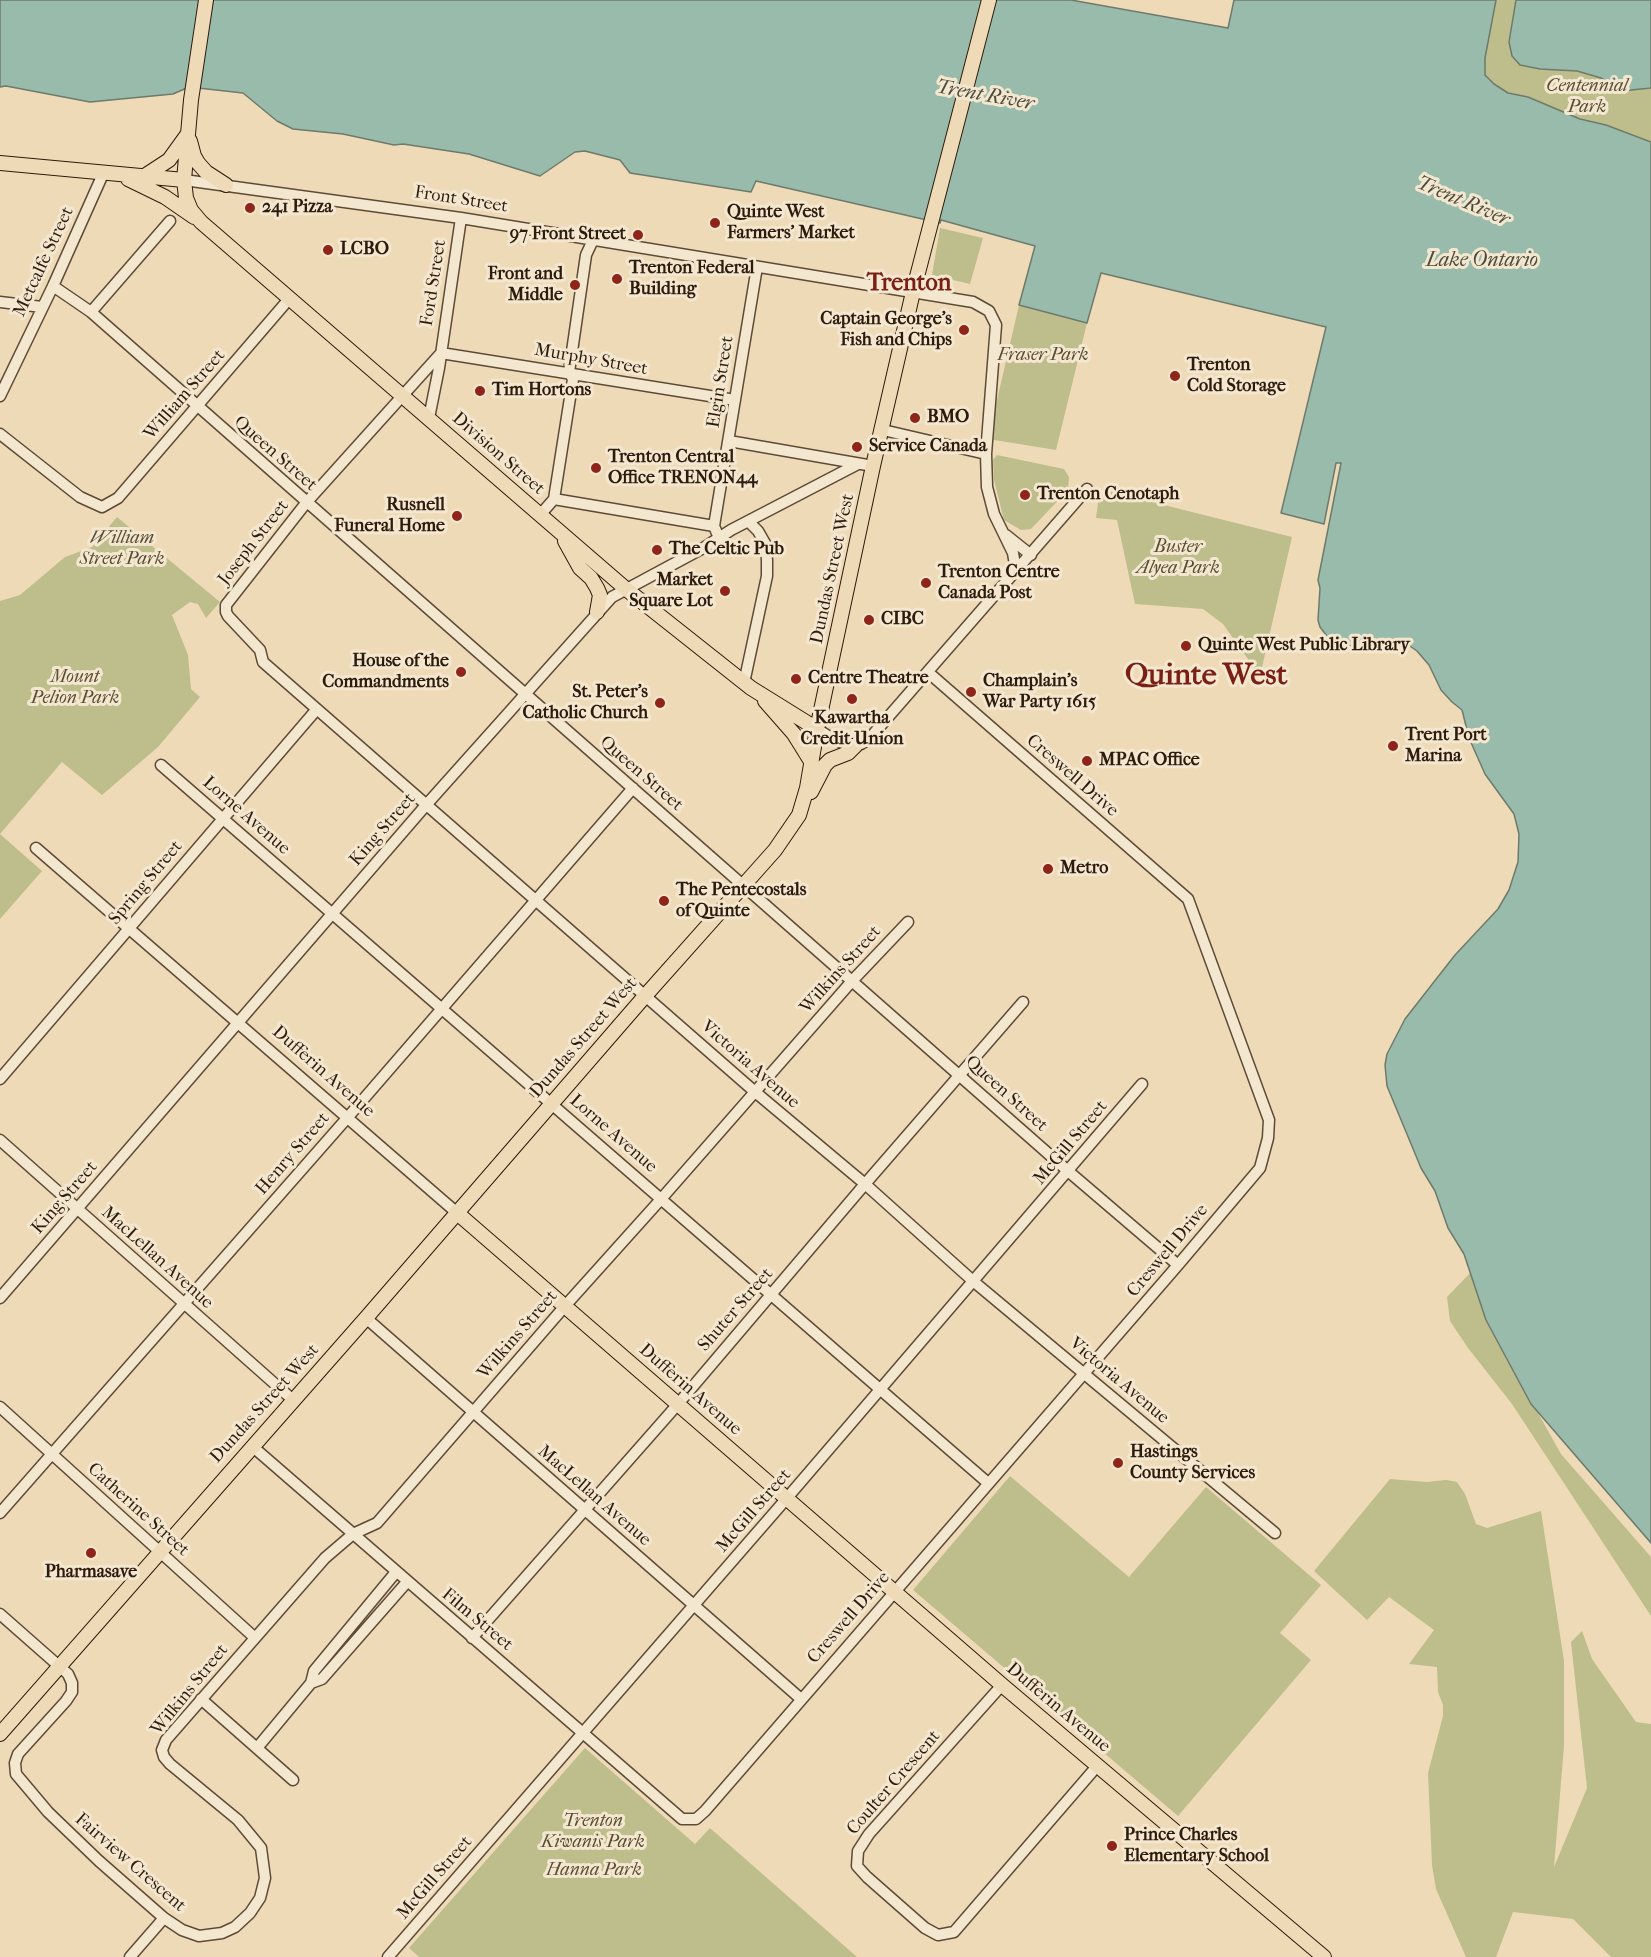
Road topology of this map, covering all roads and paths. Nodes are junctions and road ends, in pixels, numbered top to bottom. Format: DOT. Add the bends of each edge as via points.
graph roads {
  1 [pos="206,0"];
  2 [pos="989,0"];
  3 [pos="188,133"];
  4 [pos="0,163"];
  5 [pos="103,174"];
  6 [pos="120,176"];
  7 [pos="142,177"];
  8 [pos="184,180"];
  9 [pos="226,185"];
  10 [pos="461,218"];
  11 [pos="170,221"];
  12 [pos="201,222"];
  13 [pos="593,240"];
  14 [pos="757,267"];
  15 [pos="53,286"];
  16 [pos="913,292"];
  17 [pos="290,299"];
  18 [pos="0,302"];
  19 [pos="42,307"];
  20 [pos="91,312"];
  21 [pos="441,352"];
  22 [pos="570,372"];
  23 [pos="404,395"];
  24 [pos="0,396"];
  25 [pos="735,400"];
  26 [pos="196,406"];
  27 [pos="429,418"];
  28 [pos="883,430"];
  29 [pos="0,434"];
  30 [pos="729,441"];
  31 [pos="986,454"];
  32 [pos="856,465"];
  33 [pos="873,466"];
  34 [pos="1087,489"];
  35 [pos="554,500"];
  36 [pos="306,503"];
  37 [pos="540,515"];
  38 [pos="748,521"];
  39 [pos="714,526"];
  40 [pos="559,531"];
  41 [pos="1001,531"];
  42 [pos="719,538"];
  43 [pos="1031,555"];
  44 [pos="1016,571"];
  45 [pos="626,589"];
  46 [pos="226,605"];
  47 [pos="597,612"];
  48 [pos="929,673"];
  49 [pos="744,683"];
  50 [pos="758,692"];
  51 [pos="525,693"];
  52 [pos="317,709"];
  53 [pos="817,729"];
  54 [pos="856,745"];
  55 [pos="812,763"];
  56 [pos="161,765"];
  57 [pos="633,788"];
  58 [pos="428,804"];
  59 [pos="803,804"];
  60 [pos="224,818"];
  61 [pos="36,848"];
  62 [pos="743,885"];
  63 [pos="536,899"];
  64 [pos="333,914"];
  65 [pos="908,922"];
  66 [pos="129,928"];
  67 [pos="852,981"];
  68 [pos="645,996"];
  69 [pos="1023,1002"];
  70 [pos="442,1008"];
  71 [pos="239,1022"];
  72 [pos="960,1075"];
  73 [pos="0,1079"];
  74 [pos="1142,1084"];
  75 [pos="754,1091"];
  76 [pos="551,1103"];
  77 [pos="348,1117"];
  78 [pos="0,1140"];
  79 [pos="1068,1171"];
  80 [pos="865,1184"];
  81 [pos="662,1198"];
  82 [pos="77,1209"];
  83 [pos="456,1212"];
  84 [pos="1178,1265"];
  85 [pos="973,1281"];
  86 [pos="772,1294"];
  87 [pos="0,1298"];
  88 [pos="184,1303"];
  89 [pos="565,1305"];
  90 [pos="366,1318"];
  91 [pos="1085,1373"];
  92 [pos="880,1389"];
  93 [pos="293,1400"];
  94 [pos="678,1404"];
  95 [pos="0,1407"];
  96 [pos="473,1413"];
  97 [pos="252,1446"];
  98 [pos="52,1453"];
  99 [pos="988,1483"];
  100 [pos="787,1498"];
  101 [pos="584,1509"];
  102 [pos="0,1513"];
  103 [pos="1275,1533"];
  104 [pos="353,1534"];
  105 [pos="159,1552"];
  106 [pos="396,1572"];
  107 [pos="407,1582"];
  108 [pos="895,1591"];
  109 [pos="693,1604"];
  110 [pos="0,1614"];
  111 [pos="254,1637"];
  112 [pos="472,1638"];
  113 [pos="58,1667"];
  114 [pos="311,1683"];
  115 [pos="1002,1685"];
  116 [pos="201,1699"];
  117 [pos="801,1699"];
  118 [pos="583,1732"];
  119 [pos="0,1734"];
  120 [pos="257,1748"];
  121 [pos="170,1764"];
  122 [pos="1098,1765"];
  123 [pos="293,1780"];
  124 [pos="682,1819"];
  125 [pos="164,1918"];
  126 [pos="392,1956"];
  127 [pos="130,1957"];
  128 [pos="1324,1957"];
  1 -- 3 [label="main road, Division Street"];
  2 -- 16 [label="main road, Dundas Street West"];
  3 -- 7 [label="main road" via="169,160"];
  3 -- 8 [label="main road, Division Street"];
  3 -- 9 [label="main road" via="198,163"];
  4 -- 5 [label="main road, Front Street"];
  5 -- 6 [label="main road, Front Street"];
  5 -- 15 [label="street, Metcalfe Street"];
  6 -- 7 [label="main road, Front Street"];
  6 -- 12 [label="main road" via="165,197"];
  7 -- 8 [label="main road, Front Street"];
  8 -- 9 [label="street, Front Street"];
  8 -- 12 [label="main road, Division Street" via="186,198"];
  9 -- 10 [label="street, Front Street"];
  10 -- 13 [label="street, Front Street"];
  10 -- 21 [label="street, Ford Street"];
  11 -- 20 [label="street"];
  12 -- 17 [label="main road, Division Street"];
  13 -- 14 [label="street, Front Street"];
  13 -- 22 [label="street" via="586,255"];
  14 -- 16 [label="street, Front Street"];
  14 -- 25 [label="street, Elgin Street"];
  15 -- 19 [label="street, Metcalfe Street"];
  15 -- 20 [label="street, Queen Street"];
  16 -- 28 [label="main road, Dundas Street West"];
  16 -- 31 [label="street, Front Street" via="973,302 989,311 996,325"];
  17 -- 23 [label="main road, Division Street"];
  17 -- 26 [label="street, William Street"];
  18 -- 19 [label="street"];
  19 -- 24 [label="street, Metcalfe Street"];
  20 -- 26 [label="street, Queen Street"];
  21 -- 22 [label="street, Murphy Street"];
  21 -- 23 [label="street, Ford Street"];
  21 -- 27 [label="street, Ford Street"];
  22 -- 25 [label="street, Murphy Street"];
  22 -- 35 [label="street" via="573,379"];
  23 -- 27 [label="main road, Division Street"];
  23 -- 36 [label="street, Joseph Street"];
  25 -- 30 [label="street, Elgin Street"];
  26 -- 29 [label="street, William Street" via="118,498 102,507 80,497"];
  26 -- 36 [label="street, Queen Street"];
  27 -- 37 [label="main road, Division Street"];
  28 -- 31 [label="street"];
  28 -- 33 [label="main road, Dundas Street West"];
  30 -- 32 [label="street"];
  30 -- 39 [label="street, Elgin Street"];
  31 -- 41 [label="street, Front Street" via="987,487"];
  32 -- 33 [label="street"];
  32 -- 38 [label="street, King Street"];
  33 -- 53 [label="main road, Dundas Street West"];
  34 -- 43 [label="street"];
  35 -- 37 [label="street"];
  35 -- 39 [label="street"];
  36 -- 46 [label="street, Joseph Street"];
  36 -- 51 [label="street, Queen Street"];
  37 -- 40 [label="main road, Division Street"];
  38 -- 42 [label="street, King Street"];
  38 -- 49 [label="street" via="766,545 767,576"];
  39 -- 42 [label="street"];
  40 -- 45 [label="main road, Division Street"];
  40 -- 47 [label="main road" via="580,568 597,588"];
  41 -- 43 [label="street"];
  41 -- 44 [label="street, Front Street" via="1013,553"];
  42 -- 45 [label="street, King Street"];
  43 -- 44 [label="street"];
  44 -- 48 [label="street"];
  45 -- 47 [label="street, King Street"];
  45 -- 49 [label="main road, Division Street"];
  46 -- 52 [label="street, Victoria Avenue" via="228,616 260,650 262,662"];
  47 -- 51 [label="street, King Street"];
  48 -- 54 [label="street" via="869,739"];
  48 -- 84 [label="street, Creswell Drive" via="1188,899 1269,1120 1260,1168"];
  49 -- 50 [label="main road, Division Street"];
  50 -- 53 [label="main road, Division Street"];
  50 -- 55 [label="main road" via="794,734"];
  51 -- 57 [label="street, Queen Street"];
  51 -- 58 [label="street, King Street"];
  52 -- 58 [label="street, Victoria Avenue"];
  52 -- 60 [label="street, Spring Street"];
  53 -- 54 [label="street" via="833,740"];
  53 -- 55 [label="main road, Dundas Street West"];
  54 -- 59 [label="main road" via="825,765"];
  55 -- 59 [label="main road, Dundas Street West"];
  56 -- 60 [label="street, Lorne Avenue"];
  57 -- 62 [label="street, Queen Street"];
  57 -- 63 [label="street, Henry Street"];
  58 -- 63 [label="street, Victoria Avenue"];
  58 -- 64 [label="street, King Street"];
  59 -- 62 [label="main road, Dundas Street West" via="792,828"];
  60 -- 64 [label="street, Lorne Avenue"];
  60 -- 66 [label="street, Spring Street"];
  61 -- 66 [label="street, Dufferin Avenue"];
  62 -- 67 [label="street, Queen Street"];
  62 -- 68 [label="main road, Dundas Street West"];
  63 -- 68 [label="street, Victoria Avenue"];
  63 -- 70 [label="street, Henry Street"];
  64 -- 70 [label="street, Lorne Avenue"];
  64 -- 71 [label="street, King Street"];
  65 -- 67 [label="street, Wilkins Street"];
  66 -- 71 [label="street, Dufferin Avenue"];
  66 -- 73 [label="street, Spring Street"];
  67 -- 72 [label="street, Queen Street"];
  67 -- 75 [label="street, Wilkins Street"];
  68 -- 75 [label="street, Victoria Avenue"];
  68 -- 76 [label="main road, Dundas Street West"];
  69 -- 72 [label="street, Shuter Street"];
  70 -- 76 [label="street, Lorne Avenue"];
  70 -- 77 [label="street, Henry Street"];
  71 -- 77 [label="street, Dufferin Avenue"];
  71 -- 82 [label="street, King Street"];
  72 -- 79 [label="street, Queen Street"];
  72 -- 80 [label="street, Shuter Street"];
  74 -- 79 [label="street, McGill Street"];
  75 -- 80 [label="street, Victoria Avenue"];
  75 -- 81 [label="street, Wilkins Street"];
  76 -- 81 [label="street, Lorne Avenue"];
  76 -- 83 [label="main road, Dundas Street West"];
  77 -- 83 [label="street, Dufferin Avenue"];
  77 -- 88 [label="street, Henry Street"];
  78 -- 82 [label="street, MacLellan Avenue"];
  79 -- 84 [label="street, Queen Street"];
  79 -- 85 [label="street, McGill Street"];
  80 -- 85 [label="street, Victoria Avenue"];
  80 -- 86 [label="street, Shuter Street"];
  81 -- 86 [label="street, Lorne Avenue"];
  81 -- 89 [label="street, Wilkins Street"];
  82 -- 87 [label="street, King Street"];
  82 -- 88 [label="street, MacLellan Avenue"];
  83 -- 89 [label="main road, Dufferin Avenue"];
  83 -- 90 [label="main road, Dundas Street West"];
  84 -- 91 [label="street, Creswell Drive"];
  85 -- 91 [label="street, Victoria Avenue"];
  85 -- 92 [label="street, McGill Street"];
  86 -- 92 [label="street, Lorne Avenue"];
  86 -- 94 [label="street, Shuter Street"];
  88 -- 93 [label="street, MacLellan Avenue"];
  88 -- 98 [label="street, Henry Street"];
  89 -- 94 [label="main road, Dufferin Avenue"];
  89 -- 96 [label="street, Wilkins Street"];
  90 -- 93 [label="main road, Dundas Street West"];
  90 -- 96 [label="street, MacLellan Avenue"];
  91 -- 99 [label="street, Creswell Drive"];
  91 -- 103 [label="street, Victoria Avenue"];
  92 -- 99 [label="street, Lorne Avenue"];
  92 -- 100 [label="street, McGill Street"];
  93 -- 97 [label="main road, Dundas Street West"];
  94 -- 100 [label="main road, Dufferin Avenue"];
  94 -- 101 [label="street, Shuter Street"];
  95 -- 98 [label="street, Catherine Street"];
  96 -- 101 [label="street, MacLellan Avenue"];
  96 -- 104 [label="street, Wilkins Street" via="377,1523"];
  97 -- 104 [label="street, Film Street"];
  97 -- 105 [label="main road, Dundas Street West"];
  98 -- 102 [label="street, Henry Street"];
  98 -- 105 [label="street, Catherine Street"];
  99 -- 108 [label="street, Creswell Drive"];
  100 -- 108 [label="main road, Dufferin Avenue"];
  100 -- 109 [label="street, McGill Street"];
  101 -- 109 [label="street, MacLellan Avenue"];
  101 -- 112 [label="street, Shuter Street"];
  104 -- 106 [label="street, Film Street"];
  104 -- 111 [label="street, Wilkins Street" via="324,1558"];
  105 -- 111 [label="street, Catherine Street"];
  105 -- 113 [label="main road, Dundas Street West"];
  106 -- 107 [label="street, Film Street"];
  106 -- 114 [label="street" via="314,1671"];
  107 -- 112 [label="street, Film Street"];
  107 -- 114 [label="street" via="322,1679"];
  108 -- 115 [label="main road, Dufferin Avenue"];
  108 -- 117 [label="street, Creswell Drive"];
  109 -- 117 [label="street, MacLellan Avenue"];
  109 -- 118 [label="street, McGill Street"];
  110 -- 113 [label="street"];
  111 -- 116 [label="street, Wilkins Street"];
  112 -- 118 [label="street, Film Street"];
  113 -- 119 [label="main road, Dundas Street West"];
  113 -- 125 [label="street, Fairview Crescent" via="68,1674 72,1692 18,1754 16,1774 48,1812"];
  114 -- 120 [label="street"];
  115 -- 122 [label="main road, Dufferin Avenue"];
  115 -- 122 [label="street, Coulter Crescent" via="858,1851 857,1866 925,1928 938,1935 954,1932"];
  116 -- 120 [label="street"];
  116 -- 121 [label="street, Wilkins Street" via="166,1740 162,1750"];
  117 -- 124 [label="street, Creswell Drive" via="705,1811 696,1819"];
  118 -- 124 [label="street, Film Street"];
  118 -- 126 [label="street, McGill Street"];
  120 -- 123 [label="street"];
  121 -- 125 [label="street, Fairview Crescent" via="249,1833 261,1848 265,1878 260,1898 250,1913 222,1934 199,1936"];
  122 -- 128 [label="main road, Dufferin Avenue"];
  125 -- 127 [label="street"];
}
